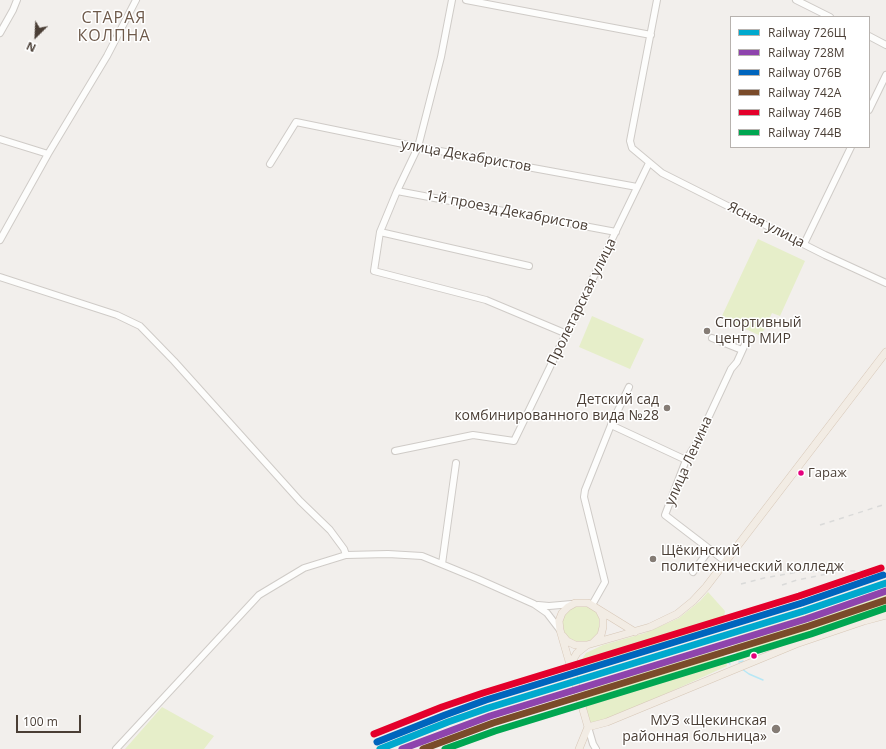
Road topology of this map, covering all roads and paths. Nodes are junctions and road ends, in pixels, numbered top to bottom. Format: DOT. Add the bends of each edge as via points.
graph roads {
  1 [pos="17,0"];
  2 [pos="136,0"];
  3 [pos="452,0"];
  4 [pos="466,0"];
  5 [pos="657,0"];
  6 [pos="796,0"];
  7 [pos="808,3"];
  8 [pos="828,16"];
  9 [pos="0,33"];
  10 [pos="651,35"];
  11 [pos="870,37"];
  12 [pos="886,45"];
  13 [pos="886,75"];
  14 [pos="870,108"];
  15 [pos="0,139"];
  16 [pos="418,147"];
  17 [pos="851,148"];
  18 [pos="48,154"];
  19 [pos="649,163"];
  20 [pos="270,164"];
  21 [pos="637,187"];
  22 [pos="397,191"];
  23 [pos="380,232"];
  24 [pos="616,232"];
  25 [pos="0,240"];
  26 [pos="804,244"];
  27 [pos="529,266"];
  28 [pos="0,277"];
  29 [pos="886,283"];
  30 [pos="567,334"];
  31 [pos="712,338"];
  32 [pos="747,340"];
  33 [pos="742,350"];
  34 [pos="886,352"];
  35 [pos="629,387"];
  36 [pos="611,425"];
  37 [pos="394,451"];
  38 [pos="686,460"];
  39 [pos="456,463"];
  40 [pos="710,549"];
  41 [pos="346,555"];
  42 [pos="725,561"];
  43 [pos="442,564"];
  44 [pos="693,572"];
  45 [pos="575,603"];
  46 [pos="534,604"];
  47 [pos="594,606"];
  48 [pos="886,615"];
  49 [pos="561,632"];
  50 [pos="635,632"];
  51 [pos="589,645"];
  52 [pos="572,672"];
  53 [pos="588,727"];
  54 [pos="116,749"];
  55 [pos="579,749"];
  56 [pos="596,749"];
  1 -- 9 [label="street"];
  2 -- 18 [label="street" via="107,56"];
  3 -- 16 [label="street"];
  4 -- 10 [label="street"];
  5 -- 10 [label="street, Ясная улица"];
  6 -- 7 [label="street"];
  7 -- 8 [label="street"];
  10 -- 19 [label="street, Ясная улица" via="630,141 632,148"];
  11 -- 12 [label="street"];
  13 -- 14 [label="street"];
  15 -- 18 [label="street"];
  16 -- 20 [label="street, улица Декабристов" via="296,122"];
  16 -- 21 [label="street, улица Декабристов"];
  16 -- 22 [label="street"];
  17 -- 26 [label="street"];
  18 -- 25 [label="street"];
  19 -- 21 [label="street, Пролетарская улица"];
  19 -- 26 [label="street, Ясная улица" via="662,173"];
  21 -- 24 [label="street, Пролетарская улица"];
  22 -- 23 [label="street"];
  22 -- 24 [label="street, 1-й проезд Декабристов"];
  23 -- 27 [label="street"];
  23 -- 30 [label="street" via="374,271 486,300"];
  24 -- 30 [label="street, Пролетарская улица"];
  26 -- 29 [label="street, Ясная улица"];
  28 -- 41 [label="street" via="116,315 140,326 300,501 330,530"];
  30 -- 37 [label="street, Пролетарская улица" via="514,441 473,435"];
  31 -- 33 [label="street"];
  32 -- 33 [label="street, улица Ленина"];
  33 -- 38 [label="street, улица Ленина"];
  34 -- 42 [label="main road"];
  35 -- 36 [label="street"];
  36 -- 38 [label="street"];
  36 -- 47 [label="street" via="584,490 605,582"];
  38 -- 40 [label="street, улица Ленина" via="665,515"];
  39 -- 43 [label="street"];
  40 -- 42 [label="street, улица Ленина"];
  40 -- 44 [label="street"];
  41 -- 43 [label="street" via="422,556"];
  41 -- 54 [label="street" via="304,568 259,595"];
  42 -- 50 [label="main road" via="706,587 688,605 665,621"];
  43 -- 46 [label="street"];
  45 -- 46 [label="street" via="549,606"];
  45 -- 47 [label="main road" via="584,602"];
  45 -- 49 [label="main road" via="562,613 559,621"];
  46 -- 49 [label="street" via="547,613"];
  47 -- 50 [label="main road"];
  47 -- 51 [label="main road" via="603,618 603,627 601,635"];
  48 -- 53 [label="main road" via="796,644 607,722"];
  49 -- 51 [label="main road" via="567,641 574,645"];
  49 -- 52 [label="main road"];
  50 -- 51 [label="main road"];
  51 -- 52 [label="main road" via="577,653 572,663"];
  52 -- 53 [label="main road"];
  53 -- 55 [label="main road"];
  53 -- 56 [label="street"];
}
